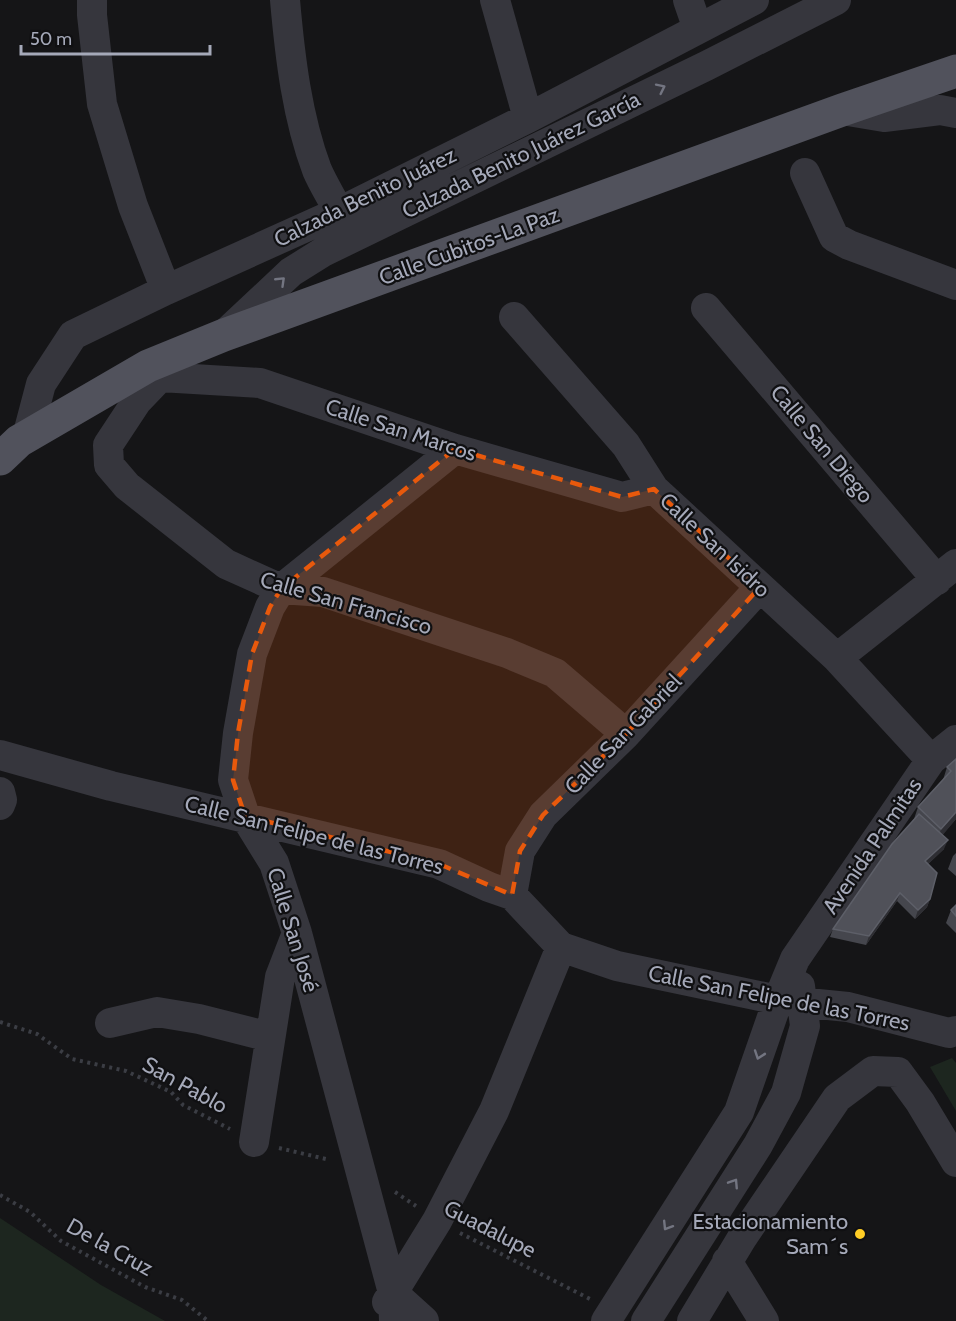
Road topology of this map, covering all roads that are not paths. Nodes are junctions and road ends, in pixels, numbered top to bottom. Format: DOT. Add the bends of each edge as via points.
graph roads {
  1 [pos="92,0"];
  2 [pos="285,0"];
  3 [pos="495,0"];
  4 [pos="688,0"];
  5 [pos="754,0"];
  6 [pos="836,0"];
  7 [pos="698,28"];
  8 [pos="956,71"];
  9 [pos="842,110"];
  10 [pos="956,112"];
  11 [pos="528,118"];
  12 [pos="805,173"];
  13 [pos="339,212"];
  14 [pos="956,285"];
  15 [pos="166,290"];
  16 [pos="706,308"];
  17 [pos="514,317"];
  18 [pos="224,335"];
  19 [pos="154,372"];
  20 [pos="12,446"];
  21 [pos="455,449"];
  22 [pos="654,489"];
  23 [pos="947,572"];
  24 [pos="760,587"];
  25 [pos="281,589"];
  26 [pos="837,658"];
  27 [pos="626,734"];
  28 [pos="956,740"];
  29 [pos="0,754"];
  30 [pos="932,759"];
  31 [pos="0,792"];
  32 [pos="0,805"];
  33 [pos="245,816"];
  34 [pos="512,895"];
  35 [pos="297,933"];
  36 [pos="561,947"];
  37 [pos="790,1002"];
  38 [pos="110,1023"];
  39 [pos="953,1034"];
  40 [pos="270,1037"];
  41 [pos="254,1142"];
  42 [pos="956,1162"];
  43 [pos="727,1261"];
  44 [pos="394,1307"];
  45 [pos="610,1316"];
  46 [pos="374,1321"];
  47 [pos="424,1321"];
  48 [pos="646,1321"];
  49 [pos="692,1321"];
  50 [pos="764,1321"];
  1 -- 15 [label="street" via="102,104 133,206"];
  2 -- 13 [label="street" via="302,121 318,171"];
  3 -- 11 [label="street"];
  4 -- 7 [label="street"];
  5 -- 7 [label="street, Calzada Benito Juárez"];
  18 -- 6 [label="street, Calzada Benito Juárez García, one-way" via="291,272 323,252"];
  7 -- 11 [label="street, Calzada Benito Juárez"];
  8 -- 9 [label="main road, Calle Cubitos-La Paz"];
  9 -- 10 [label="street" via="884,117 939,110"];
  9 -- 18 [label="main road, Calle Cubitos-La Paz"];
  11 -- 13 [label="street, Calzada Benito Juárez"];
  12 -- 14 [label="street" via="834,237"];
  13 -- 15 [label="street, Calzada Benito Juárez"];
  15 -- 20 [label="street, Calzada Benito Juárez" via="73,335 41,384"];
  16 -- 23 [label="street, Calle San Diego"];
  17 -- 22 [label="street, Calle San Isidro" via="626,445"];
  18 -- 19 [label="main road, Calle Cubitos-La Paz"];
  19 -- 20 [label="main road, Calle Cubitos-La Paz"];
  19 -- 21 [label="street, Calle San Marcos" via="260,382"];
  19 -- 25 [label="street, Calle San Francisco" via="108,445 109,465 127,486 226,564"];
  21 -- 22 [label="street, Calle San Marcos" via="622,497"];
  21 -- 25 [label="street, Calle San José"];
  22 -- 24 [label="street, Calle San Isidro"];
  23 -- 26 [label="street"];
  24 -- 26 [label="street, Calle San Isidro"];
  24 -- 27 [label="street, Calle San Gabriel"];
  25 -- 27 [label="street, Calle San Francisco" via="323,592 507,653 555,673"];
  25 -- 33 [label="street, Calle San José" via="252,654 238,733 233,780"];
  26 -- 30 [label="street, Calle San Isidro"];
  27 -- 34 [label="street, Calle San Gabriel" via="543,815 520,852"];
  28 -- 30 [label="street, Avenida Palmitas"];
  29 -- 33 [label="street, Calle San Felipe de las Torres" via="111,786"];
  30 -- 37 [label="street, Avenida Palmitas" via="795,959"];
  31 -- 32 [label="street"];
  33 -- 34 [label="street, Calle San Felipe de las Torres" via="439,864"];
  33 -- 35 [label="street, Calle San José" via="274,863"];
  34 -- 36 [label="street, Calle San Felipe de las Torres"];
  35 -- 40 [label="street" via="280,978"];
  35 -- 44 [label="street, Calle San José"];
  36 -- 37 [label="street, Calle San Felipe de las Torres" via="617,966"];
  36 -- 44 [label="street" via="494,1112"];
  37 -- 39 [label="street, Calle San Felipe de las Torres" via="848,1007"];
  37 -- 45 [label="street, Avenida Palmitas, one-way" via="739,1112"];
  48 -- 37 [label="street, Avenida Palmitas, one-way" via="758,1145 786,1093 805,1026"];
  38 -- 40 [label="street" via="157,1012"];
  40 -- 41 [label="street"];
  42 -- 43 [label="street" via="898,1072 873,1071 837,1098"];
  43 -- 49 [label="street"];
  43 -- 50 [label="street"];
  44 -- 46 [label="street"];
  44 -- 47 [label="street"];
}
